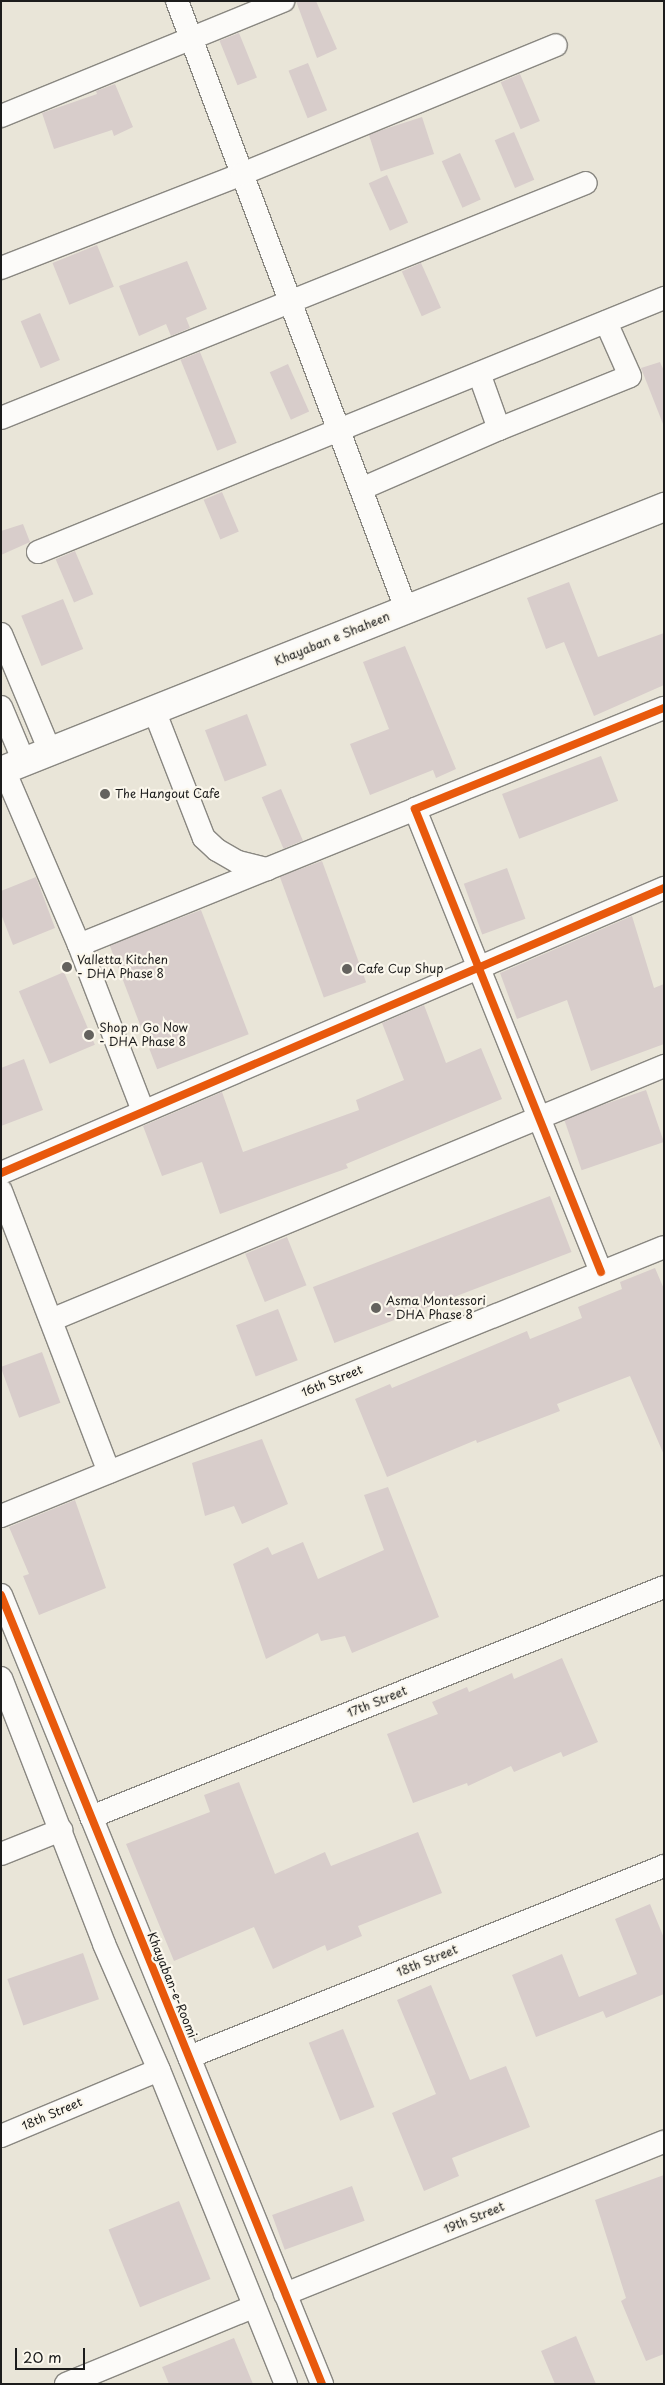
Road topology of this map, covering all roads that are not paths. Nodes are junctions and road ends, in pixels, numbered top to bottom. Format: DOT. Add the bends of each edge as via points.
graph roads {
  1 [pos="177,1"];
  2 [pos="283,1"];
  3 [pos="191,38"];
  4 [pos="556,45"];
  5 [pos="1,116"];
  6 [pos="242,174"];
  7 [pos="586,183"];
  8 [pos="1,268"];
  9 [pos="664,298"];
  10 [pos="290,302"];
  11 [pos="606,322"];
  12 [pos="479,373"];
  13 [pos="1,418"];
  14 [pos="499,429"];
  15 [pos="339,430"];
  16 [pos="361,489"];
  17 [pos="664,507"];
  18 [pos="38,552"];
  19 [pos="406,609"];
  20 [pos="1,634"];
  21 [pos="1,707"];
  22 [pos="664,708"];
  23 [pos="154,710"];
  24 [pos="50,751"];
  25 [pos="10,767"];
  26 [pos="415,809"];
  27 [pos="267,869"];
  28 [pos="664,888"];
  29 [pos="79,946"];
  30 [pos="479,967"];
  31 [pos="664,1066"];
  32 [pos="143,1111"];
  33 [pos="540,1117"];
  34 [pos="1,1173"];
  35 [pos="1,1191"];
  36 [pos="664,1247"];
  37 [pos="602,1272"];
  38 [pos="51,1320"];
  39 [pos="109,1472"];
  40 [pos="1,1516"];
  41 [pos="664,1587"];
  42 [pos="1,1595"];
  43 [pos="1,1678"];
  44 [pos="91,1817"];
  45 [pos="61,1830"];
  46 [pos="1,1854"];
  47 [pos="664,1866"];
  48 [pos="139,1933"];
  49 [pos="104,1944"];
  50 [pos="161,1989"];
  51 [pos="131,2007"];
  52 [pos="189,2057"];
  53 [pos="159,2070"];
  54 [pos="1,2136"];
  55 [pos="664,2142"];
  56 [pos="285,2294"];
  57 [pos="253,2307"];
  58 [pos="66,2384"];
  59 [pos="286,2384"];
  60 [pos="322,2384"];
  1 -- 3 [label="street"];
  2 -- 3 [label="street"];
  3 -- 5 [label="street"];
  3 -- 6 [label="street"];
  4 -- 6 [label="street"];
  6 -- 8 [label="street"];
  6 -- 10 [label="street"];
  7 -- 10 [label="street"];
  9 -- 11 [label="street"];
  10 -- 13 [label="street"];
  10 -- 15 [label="street"];
  11 -- 12 [label="street"];
  11 -- 14 [label="street" via="630,376"];
  12 -- 14 [label="street"];
  12 -- 15 [label="street"];
  14 -- 16 [label="street"];
  15 -- 16 [label="street"];
  15 -- 18 [label="street"];
  16 -- 19 [label="street"];
  17 -- 19 [label="main road, Khayaban e Shaheen"];
  19 -- 23 [label="main road, Khayaban e Shaheen"];
  20 -- 24 [label="street"];
  21 -- 25 [label="street"];
  22 -- 26 [label="street"];
  23 -- 24 [label="main road, Khayaban e Shaheen"];
  23 -- 27 [label="street" via="204,838 238,862"];
  24 -- 25 [label="main road, Khayaban e Shaheen"];
  25 -- 29 [label="street"];
  26 -- 27 [label="street"];
  26 -- 30 [label="street"];
  27 -- 29 [label="street"];
  28 -- 30 [label="street"];
  29 -- 32 [label="street"];
  30 -- 32 [label="street"];
  30 -- 33 [label="street"];
  31 -- 33 [label="street"];
  32 -- 34 [label="street"];
  33 -- 37 [label="street"];
  33 -- 38 [label="street"];
  35 -- 38 [label="street"];
  36 -- 37 [label="street, 16th Street"];
  37 -- 39 [label="street, 16th Street"];
  38 -- 39 [label="street"];
  39 -- 40 [label="street, 16th Street"];
  41 -- 44 [label="street, 17th Street"];
  42 -- 44 [label="street, Khayaban-e-Roomi"];
  43 -- 45 [label="street"];
  44 -- 48 [label="street, Khayaban-e-Roomi"];
  45 -- 46 [label="street"];
  45 -- 49 [label="street"];
  47 -- 52 [label="street, 18th Street"];
  48 -- 49 [label="street" via="135,1944 125,1951 114,1951"];
  48 -- 50 [label="street, Khayaban-e-Roomi"];
  49 -- 51 [label="street"];
  50 -- 51 [label="street" via="152,1982 141,1982 132,1990"];
  50 -- 52 [label="street, Khayaban-e-Roomi"];
  51 -- 53 [label="street"];
  52 -- 56 [label="street, Khayaban-e-Roomi"];
  53 -- 54 [label="street, 18th Street"];
  53 -- 57 [label="street"];
  55 -- 56 [label="street, 19th Street"];
  56 -- 60 [label="street, Khayaban-e-Roomi"];
  57 -- 58 [label="street"];
  57 -- 59 [label="street"];
}
